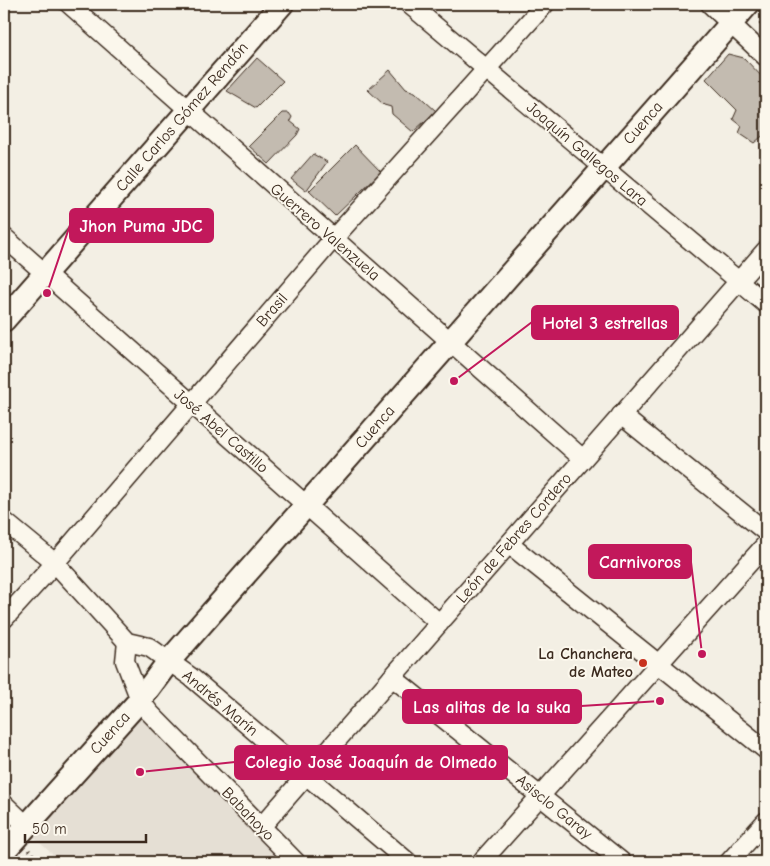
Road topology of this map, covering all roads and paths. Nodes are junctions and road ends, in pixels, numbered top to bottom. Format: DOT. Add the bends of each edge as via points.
graph roads {
  1 [pos="69,4"];
  2 [pos="282,4"];
  3 [pos="409,4"];
  4 [pos="545,4"];
  5 [pos="710,4"];
  6 [pos="748,4"];
  7 [pos="730,24"];
  8 [pos="766,57"];
  9 [pos="487,69"];
  10 [pos="188,110"];
  11 [pos="603,168"];
  12 [pos="4,237"];
  13 [pos="333,239"];
  14 [pos="766,250"];
  15 [pos="45,273"];
  16 [pos="738,282"];
  17 [pos="766,304"];
  18 [pos="4,320"];
  19 [pos="450,341"];
  20 [pos="191,405"];
  21 [pos="621,415"];
  22 [pos="583,459"];
  23 [pos="307,506"];
  24 [pos="4,521"];
  25 [pos="766,532"];
  26 [pos="509,544"];
  27 [pos="766,544"];
  28 [pos="55,563"];
  29 [pos="4,619"];
  30 [pos="439,623"];
  31 [pos="127,642"];
  32 [pos="169,661"];
  33 [pos="659,664"];
  34 [pos="392,678"];
  35 [pos="140,700"];
  36 [pos="766,750"];
  37 [pos="306,776"];
  38 [pos="541,796"];
  39 [pos="4,804"];
  40 [pos="766,821"];
  41 [pos="26,826"];
  42 [pos="261,827"];
  43 [pos="4,851"];
  44 [pos="296,862"];
  45 [pos="408,862"];
  46 [pos="481,862"];
  47 [pos="622,862"];
  48 [pos="729,862"];
  1 -- 10 [label="street, Guerrero Valenzuela"];
  2 -- 10 [label="main road, Calle Carlos Gómez Rendón"];
  3 -- 9 [label="street, Joaquín Gallegos Lara"];
  4 -- 9 [label="street, Brasil"];
  5 -- 7 [label="street"];
  6 -- 7 [label="main road, Cuenca"];
  7 -- 8 [label="street"];
  7 -- 11 [label="main road, Cuenca"];
  9 -- 11 [label="street, Joaquín Gallegos Lara"];
  9 -- 13 [label="street, Brasil"];
  10 -- 13 [label="street, Guerrero Valenzuela"];
  10 -- 15 [label="main road, Calle Carlos Gómez Rendón"];
  11 -- 16 [label="street, Joaquín Gallegos Lara"];
  11 -- 19 [label="main road, Cuenca"];
  12 -- 15 [label="street, José Abel Castillo"];
  13 -- 19 [label="street, Guerrero Valenzuela"];
  13 -- 20 [label="street, Brasil"];
  14 -- 16 [label="street, León de Febres Cordero"];
  15 -- 18 [label="main road, Calle Carlos Gómez Rendón"];
  15 -- 20 [label="street, José Abel Castillo"];
  16 -- 17 [label="street, Joaquín Gallegos Lara"];
  16 -- 21 [label="street, León de Febres Cordero"];
  19 -- 22 [label="street, Guerrero Valenzuela"];
  19 -- 23 [label="main road, Cuenca"];
  20 -- 23 [label="street, José Abel Castillo"];
  20 -- 28 [label="street, Brasil"];
  21 -- 22 [label="street, León de Febres Cordero"];
  21 -- 25 [label="street"];
  22 -- 26 [label="street, León de Febres Cordero"];
  23 -- 30 [label="street, José Abel Castillo"];
  23 -- 32 [label="main road, Cuenca"];
  24 -- 28 [label="street"];
  26 -- 30 [label="street, León de Febres Cordero"];
  26 -- 33 [label="street"];
  27 -- 33 [label="street"];
  28 -- 29 [label="street, Brasil"];
  28 -- 31 [label="street"];
  30 -- 34 [label="street, León de Febres Cordero"];
  31 -- 32 [label="street" via="149,646"];
  31 -- 35 [label="street, Babahoyo" via="125,660"];
  32 -- 35 [label="main road, Cuenca"];
  32 -- 37 [label="street, Andrés Marín"];
  33 -- 36 [label="street"];
  33 -- 38 [label="street"];
  34 -- 37 [label="street, León de Febres Cordero"];
  34 -- 38 [label="street, Asisclo Garay"];
  35 -- 41 [label="main road, Cuenca"];
  35 -- 42 [label="street, Babahoyo"];
  37 -- 42 [label="street, León de Febres Cordero"];
  37 -- 45 [label="street, Andrés Marín"];
  38 -- 46 [label="street"];
  38 -- 47 [label="street, Asisclo Garay"];
  39 -- 41 [label="street"];
  40 -- 48 [label="street"];
  41 -- 43 [label="main road, Cuenca"];
  42 -- 44 [label="street, Babahoyo"];
}
